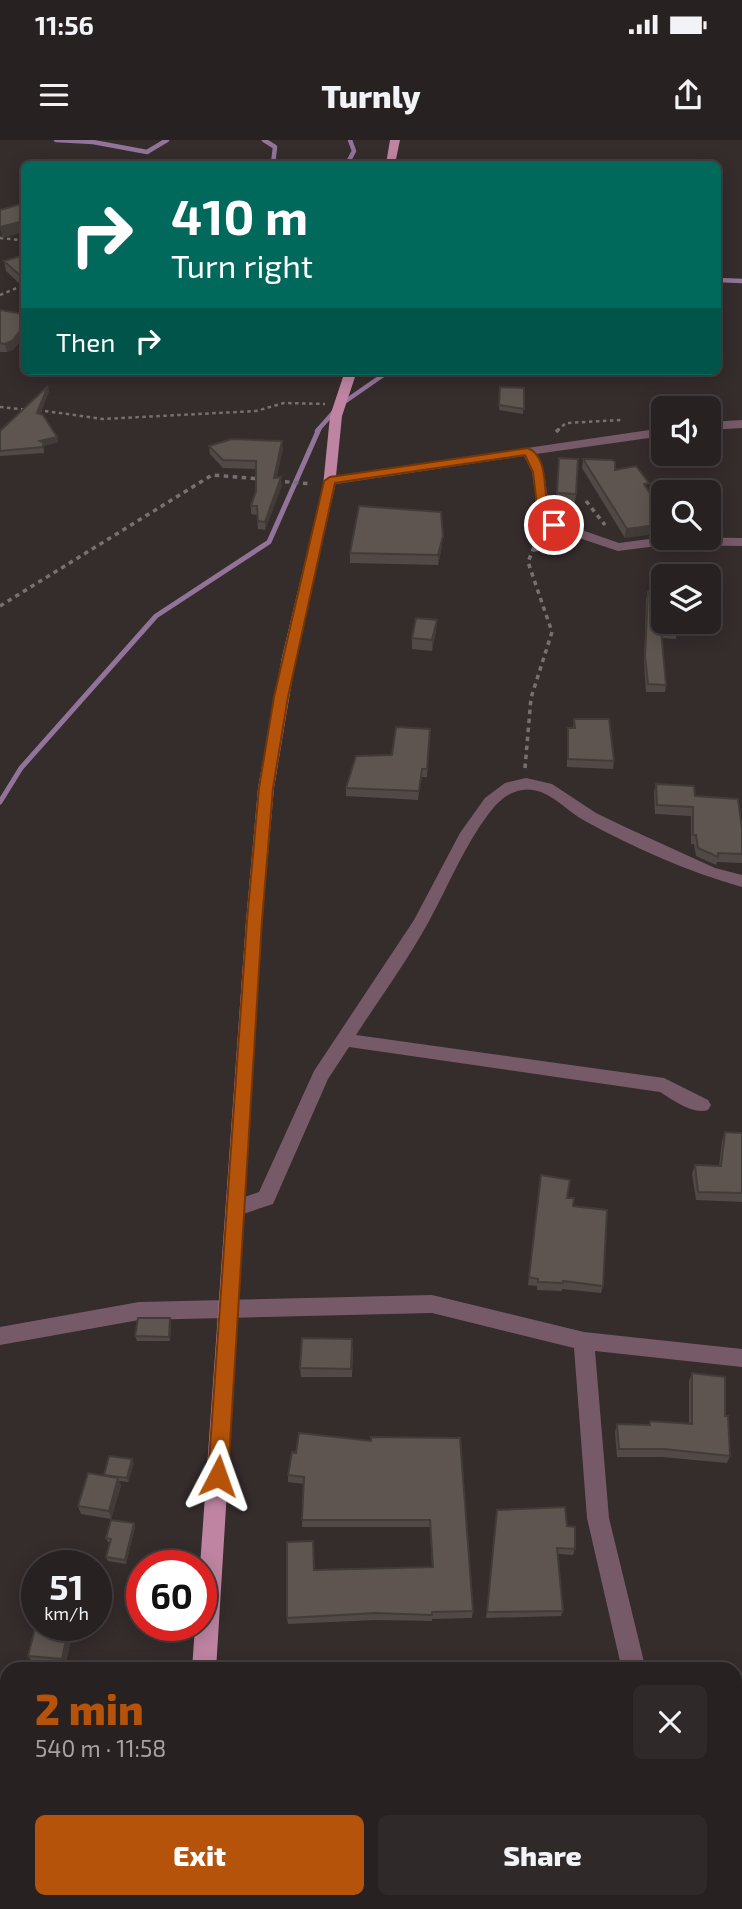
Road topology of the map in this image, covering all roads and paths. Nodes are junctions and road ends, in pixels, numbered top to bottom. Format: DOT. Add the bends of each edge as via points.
graph roads {
  1 [pos="395,140"];
  2 [pos="392,161"];
  3 [pos="0,238"];
  4 [pos="21,243"];
  5 [pos="21,286"];
  6 [pos="0,295"];
  7 [pos="350,375"];
  8 [pos="340,405"];
  9 [pos="0,407"];
  10 [pos="742,424"];
  11 [pos="721,425"];
  12 [pos="651,434"];
  13 [pos="528,451"];
  14 [pos="330,483"];
  15 [pos="586,501"];
  16 [pos="544,514"];
  17 [pos="610,531"];
  18 [pos="742,542"];
  19 [pos="0,606"];
  20 [pos="526,783"];
  21 [pos="742,881"];
  22 [pos="345,1039"];
  23 [pos="702,1105"];
  24 [pos="237,1208"];
  25 [pos="230,1309"];
  26 [pos="0,1336"];
  27 [pos="584,1341"];
  28 [pos="742,1358"];
  29 [pos="205,1662"];
  30 [pos="632,1662"];
  1 -- 2 [label="main road"];
  3 -- 4 [label="path"];
  5 -- 6 [label="path"];
  7 -- 8 [label="main road"];
  8 -- 9 [label="path" via="284,403 256,411 103,419"];
  8 -- 14 [label="main road"];
  10 -- 11 [label="street"];
  12 -- 13 [label="street"];
  13 -- 14 [label="street"];
  13 -- 16 [label="street" via="538,472"];
  14 -- 19 [label="path" via="212,475"];
  14 -- 24 [label="main road" via="289,657 266,788"];
  15 -- 17 [label="path"];
  16 -- 18 [label="street" via="554,525 618,547 665,541"];
  16 -- 20 [label="path" via="528,562 552,632 536,669 524,738"];
  20 -- 21 [label="street" via="547,788 590,817 710,873"];
  20 -- 22 [label="street" via="510,787 490,802"];
  22 -- 23 [label="street" via="664,1084"];
  22 -- 24 [label="street" via="320,1076 266,1198"];
  24 -- 25 [label="main road"];
  25 -- 26 [label="street" via="139,1311"];
  25 -- 27 [label="street" via="432,1304"];
  25 -- 29 [label="main road"];
  27 -- 28 [label="street"];
  27 -- 30 [label="street" via="598,1518"];
}
